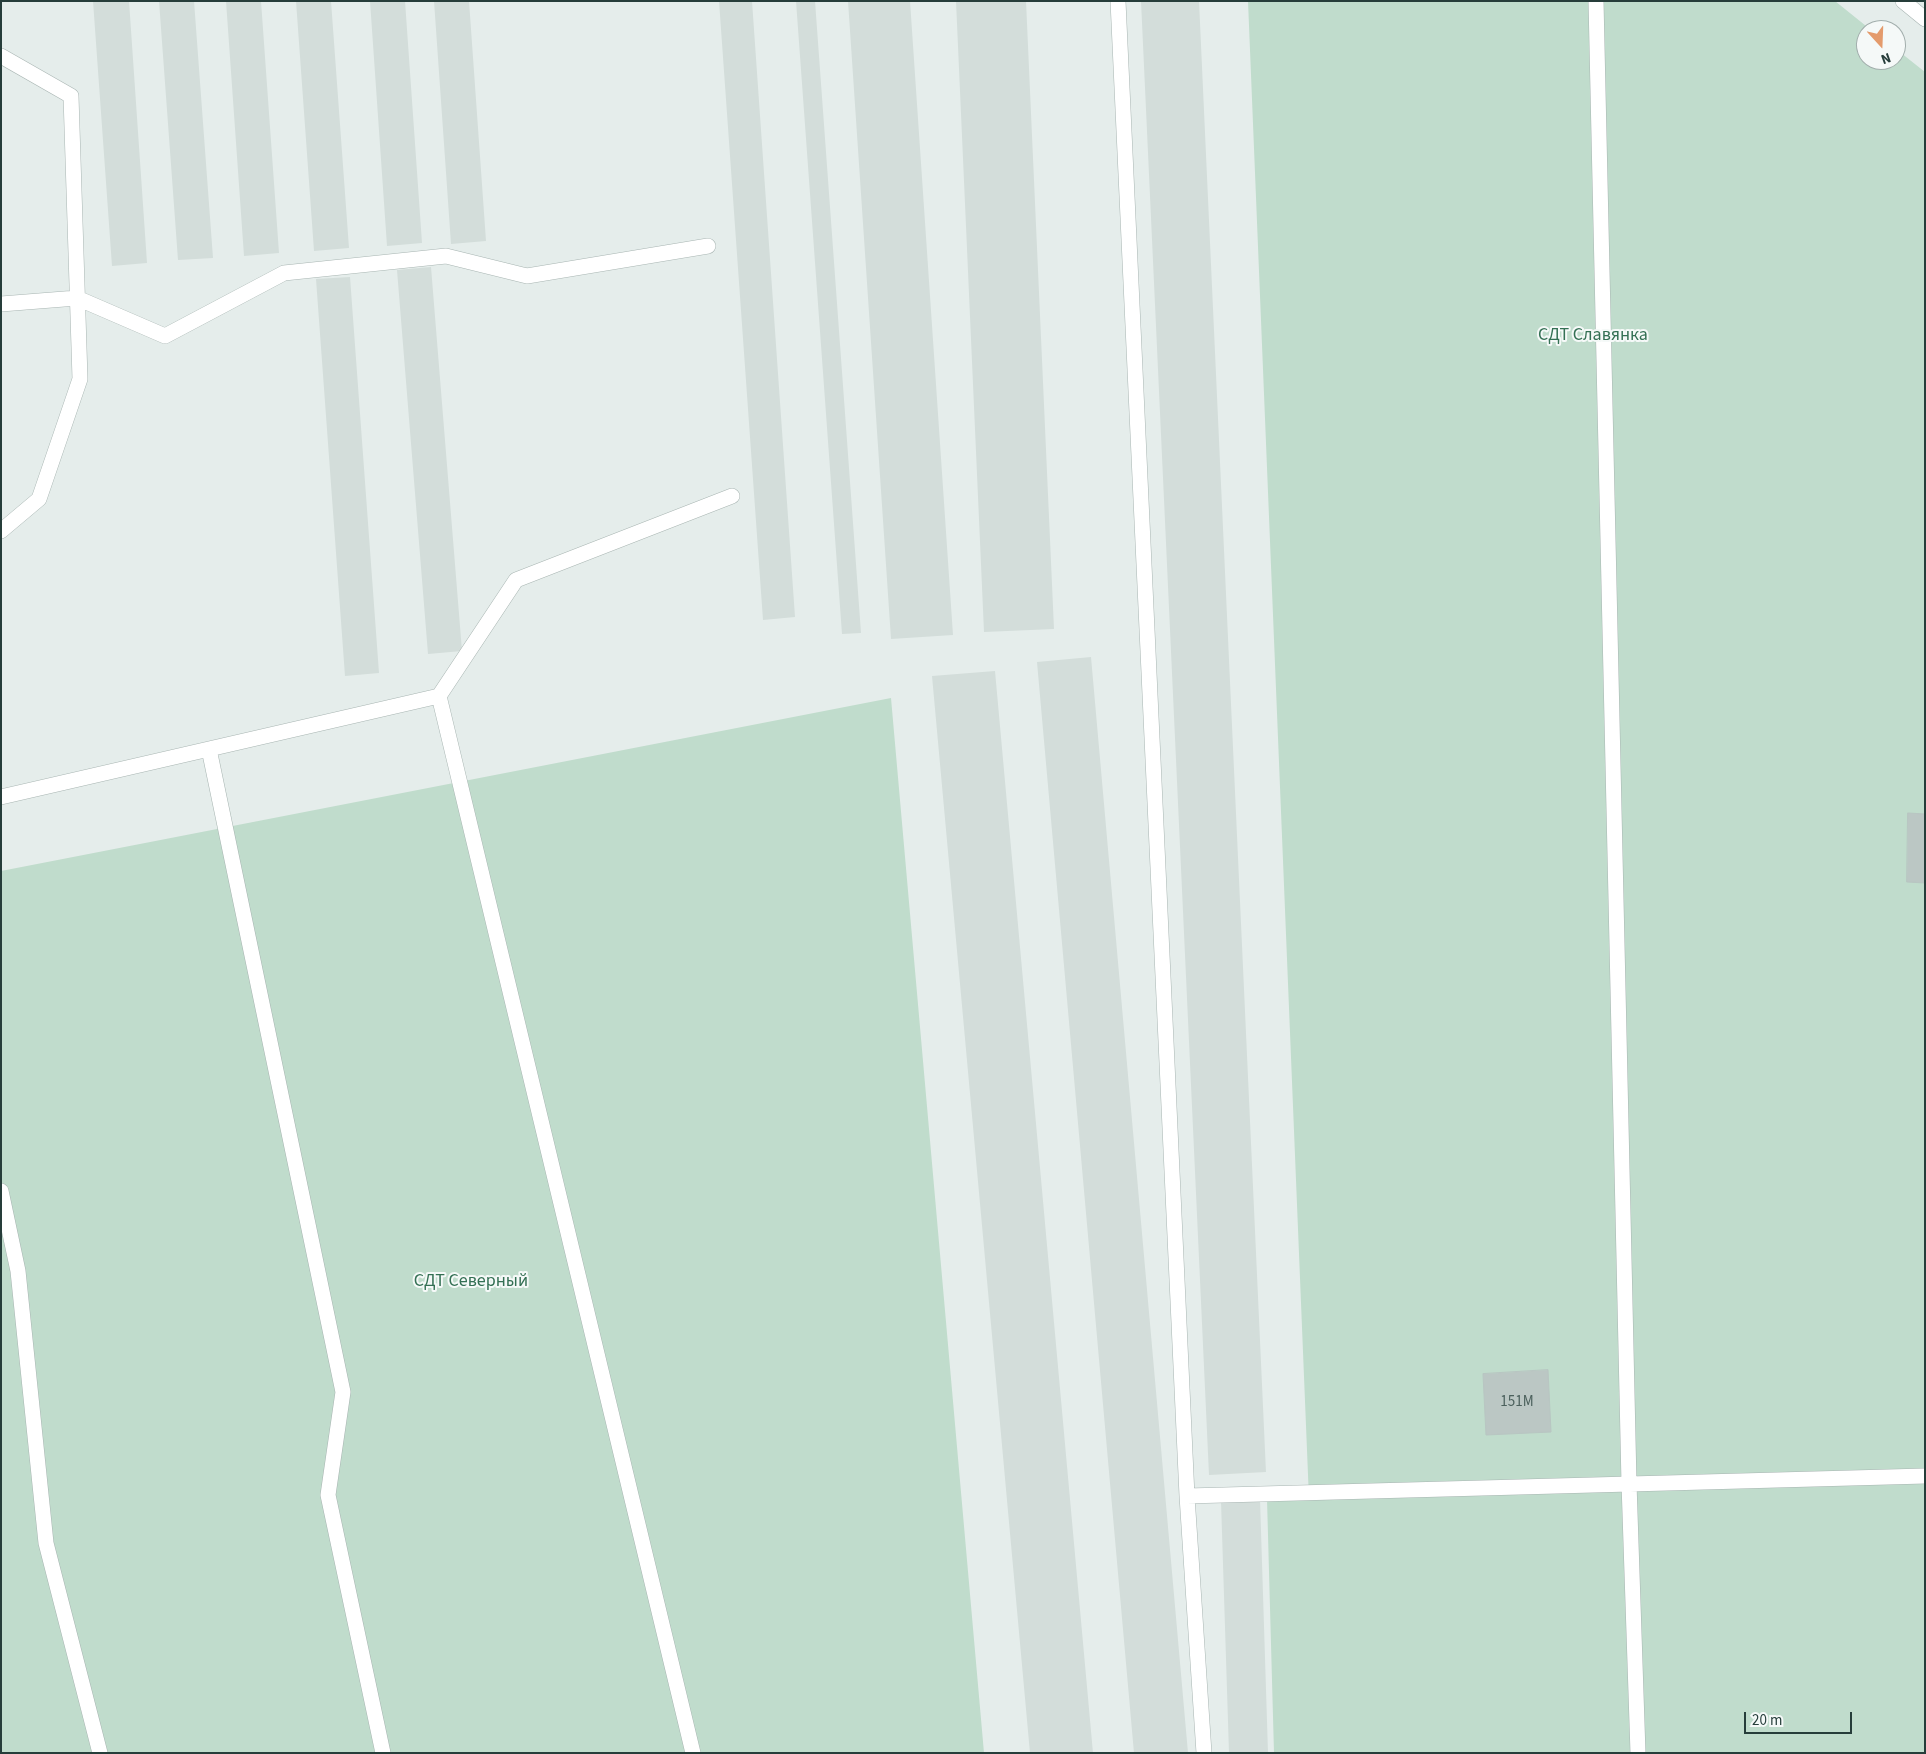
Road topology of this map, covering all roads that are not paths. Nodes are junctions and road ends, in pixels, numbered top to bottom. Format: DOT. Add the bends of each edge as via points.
graph roads {
  1 [pos="1118,1"];
  2 [pos="1596,1"];
  3 [pos="1903,1"];
  4 [pos="1925,19"];
  5 [pos="1,56"];
  6 [pos="708,246"];
  7 [pos="77,298"];
  8 [pos="1,304"];
  9 [pos="732,496"];
  10 [pos="1,531"];
  11 [pos="439,696"];
  12 [pos="209,749"];
  13 [pos="1,797"];
  14 [pos="1,1191"];
  15 [pos="1925,1476"];
  16 [pos="1629,1483"];
  17 [pos="1187,1496"];
  18 [pos="100,1753"];
  19 [pos="383,1753"];
  20 [pos="693,1753"];
  21 [pos="1204,1753"];
  22 [pos="1638,1753"];
  1 -- 17 [label="street"];
  2 -- 16 [label="street"];
  3 -- 4 [label="street"];
  5 -- 7 [label="street" via="71,96"];
  6 -- 7 [label="street" via="527,276 446,256 284,273 165,336"];
  7 -- 8 [label="street"];
  7 -- 10 [label="street" via="80,379 39,499"];
  9 -- 11 [label="street" via="516,580"];
  11 -- 12 [label="street"];
  11 -- 20 [label="street"];
  12 -- 13 [label="street"];
  12 -- 19 [label="street" via="343,1392 328,1495"];
  14 -- 18 [label="street" via="18,1271 46,1543"];
  15 -- 16 [label="street"];
  16 -- 17 [label="street"];
  16 -- 22 [label="street"];
  17 -- 21 [label="street"];
}
